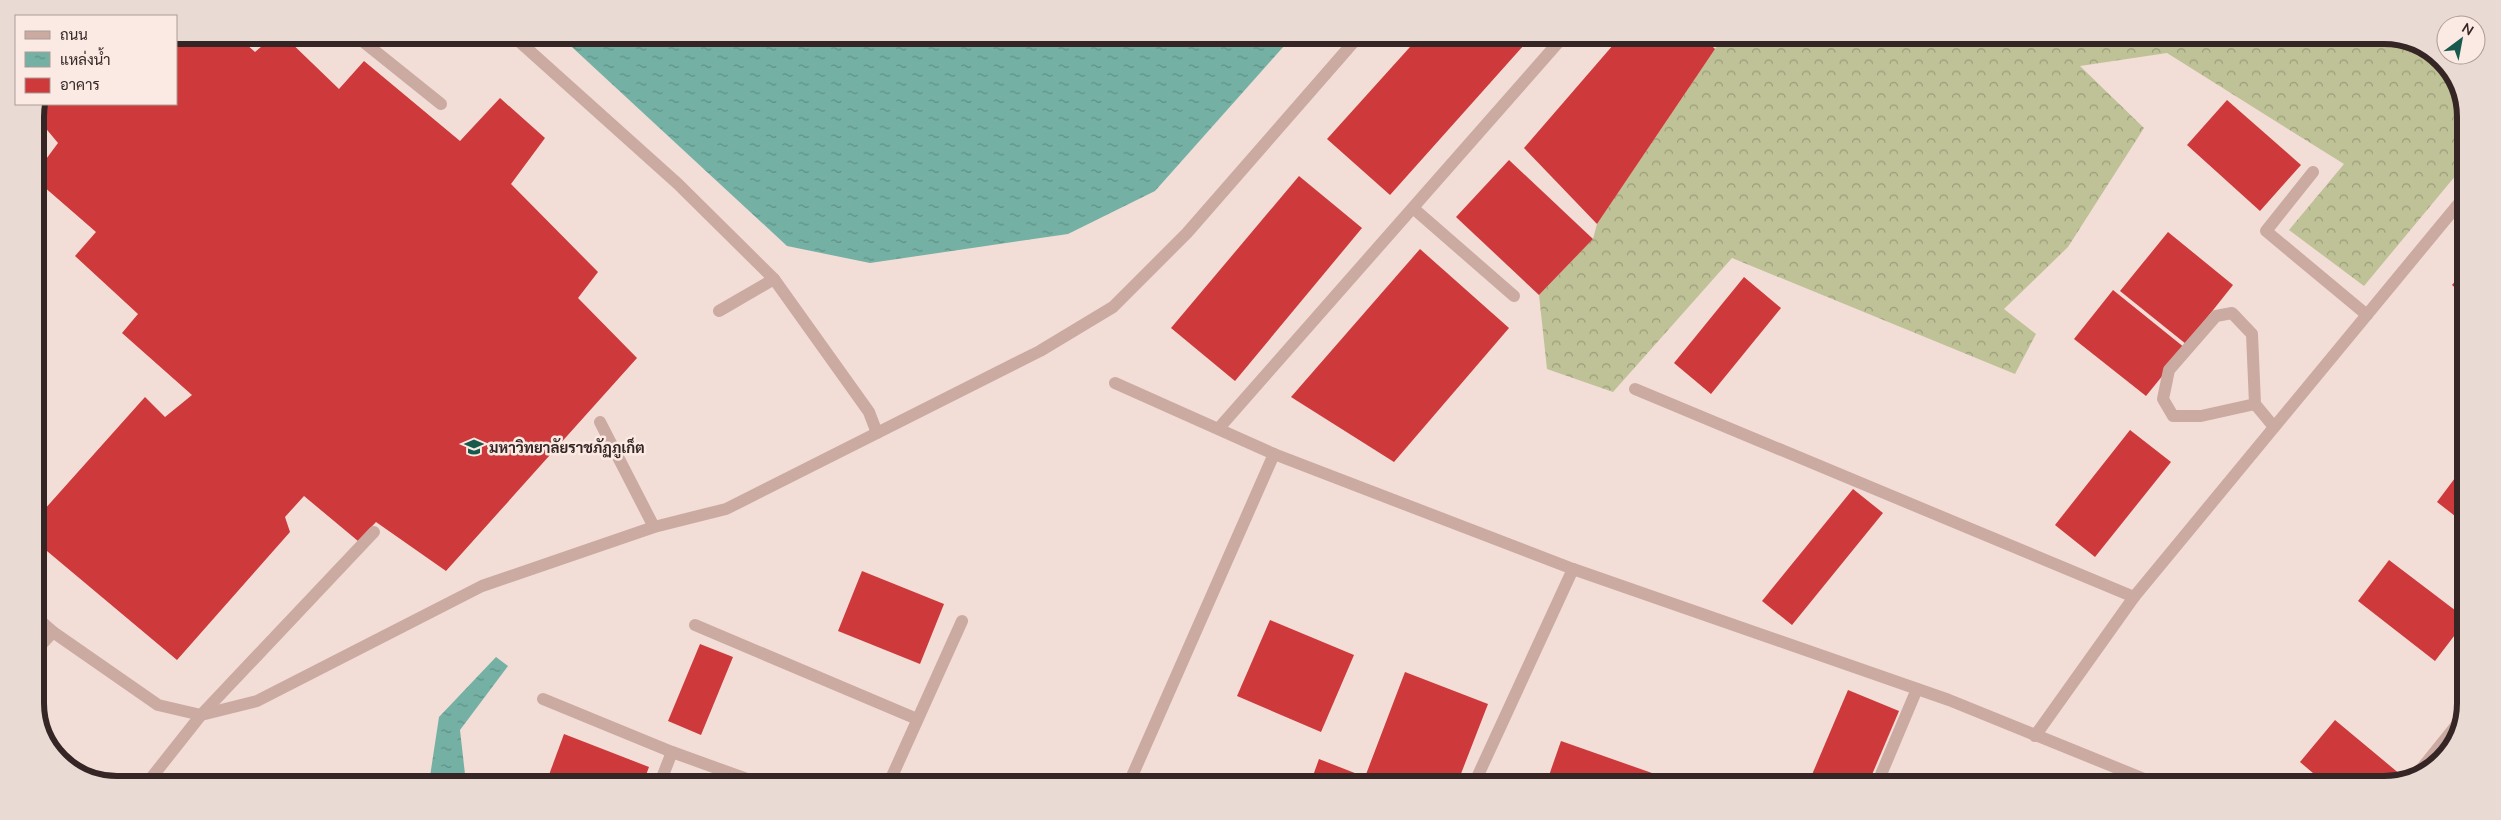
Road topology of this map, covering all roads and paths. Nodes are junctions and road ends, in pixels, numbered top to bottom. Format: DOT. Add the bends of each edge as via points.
graph roads {
  1 [pos="366,44"];
  2 [pos="521,44"];
  3 [pos="1351,44"];
  4 [pos="1557,44"];
  5 [pos="441,104"];
  6 [pos="2313,172"];
  7 [pos="2457,206"];
  8 [pos="1413,208"];
  9 [pos="774,279"];
  10 [pos="1514,296"];
  11 [pos="719,311"];
  12 [pos="2367,315"];
  13 [pos="1115,383"];
  14 [pos="1635,390"];
  15 [pos="2255,404"];
  16 [pos="600,422"];
  17 [pos="2274,427"];
  18 [pos="1219,428"];
  19 [pos="876,433"];
  20 [pos="1274,454"];
  21 [pos="654,527"];
  22 [pos="374,532"];
  23 [pos="1574,569"];
  24 [pos="2134,597"];
  25 [pos="962,621"];
  26 [pos="44,624"];
  27 [pos="695,625"];
  28 [pos="52,632"];
  29 [pos="44,641"];
  30 [pos="1917,689"];
  31 [pos="543,699"];
  32 [pos="201,715"];
  33 [pos="916,719"];
  34 [pos="2451,733"];
  35 [pos="2035,736"];
  36 [pos="672,752"];
  37 [pos="2427,763"];
  38 [pos="153,776"];
  39 [pos="663,776"];
  40 [pos="739,776"];
  41 [pos="892,776"];
  42 [pos="1132,776"];
  43 [pos="1478,776"];
  44 [pos="1880,776"];
  45 [pos="2137,776"];
  1 -- 5 [label="street"];
  2 -- 9 [label="street" via="678,184"];
  3 -- 19 [label="street" via="1187,233 1114,307 1040,351"];
  4 -- 8 [label="street"];
  6 -- 12 [label="street" via="2266,231"];
  7 -- 12 [label="street"];
  8 -- 10 [label="street"];
  8 -- 18 [label="street"];
  9 -- 11 [label="street"];
  9 -- 19 [label="street" via="870,412"];
  12 -- 17 [label="street"];
  13 -- 18 [label="street"];
  14 -- 24 [label="street"];
  15 -- 15 [label="street" via="2201,416 2173,416 2163,399 2170,370 2216,316 2232,313 2252,334"];
  15 -- 17 [label="street"];
  16 -- 21 [label="street"];
  17 -- 24 [label="street"];
  18 -- 20 [label="street"];
  19 -- 21 [label="street" via="726,509"];
  20 -- 23 [label="street"];
  20 -- 42 [label="street"];
  21 -- 32 [label="street" via="482,586 256,701"];
  22 -- 32 [label="street"];
  23 -- 30 [label="street"];
  23 -- 43 [label="street"];
  24 -- 35 [label="street"];
  25 -- 33 [label="street"];
  26 -- 28 [label="street"];
  27 -- 33 [label="street"];
  28 -- 29 [label="street"];
  28 -- 32 [label="street" via="158,706"];
  30 -- 35 [label="street"];
  30 -- 44 [label="street"];
  31 -- 36 [label="street"];
  32 -- 38 [label="street"];
  33 -- 41 [label="street"];
  34 -- 37 [label="street"];
  35 -- 45 [label="street"];
  36 -- 39 [label="street"];
  36 -- 40 [label="street"];
}
